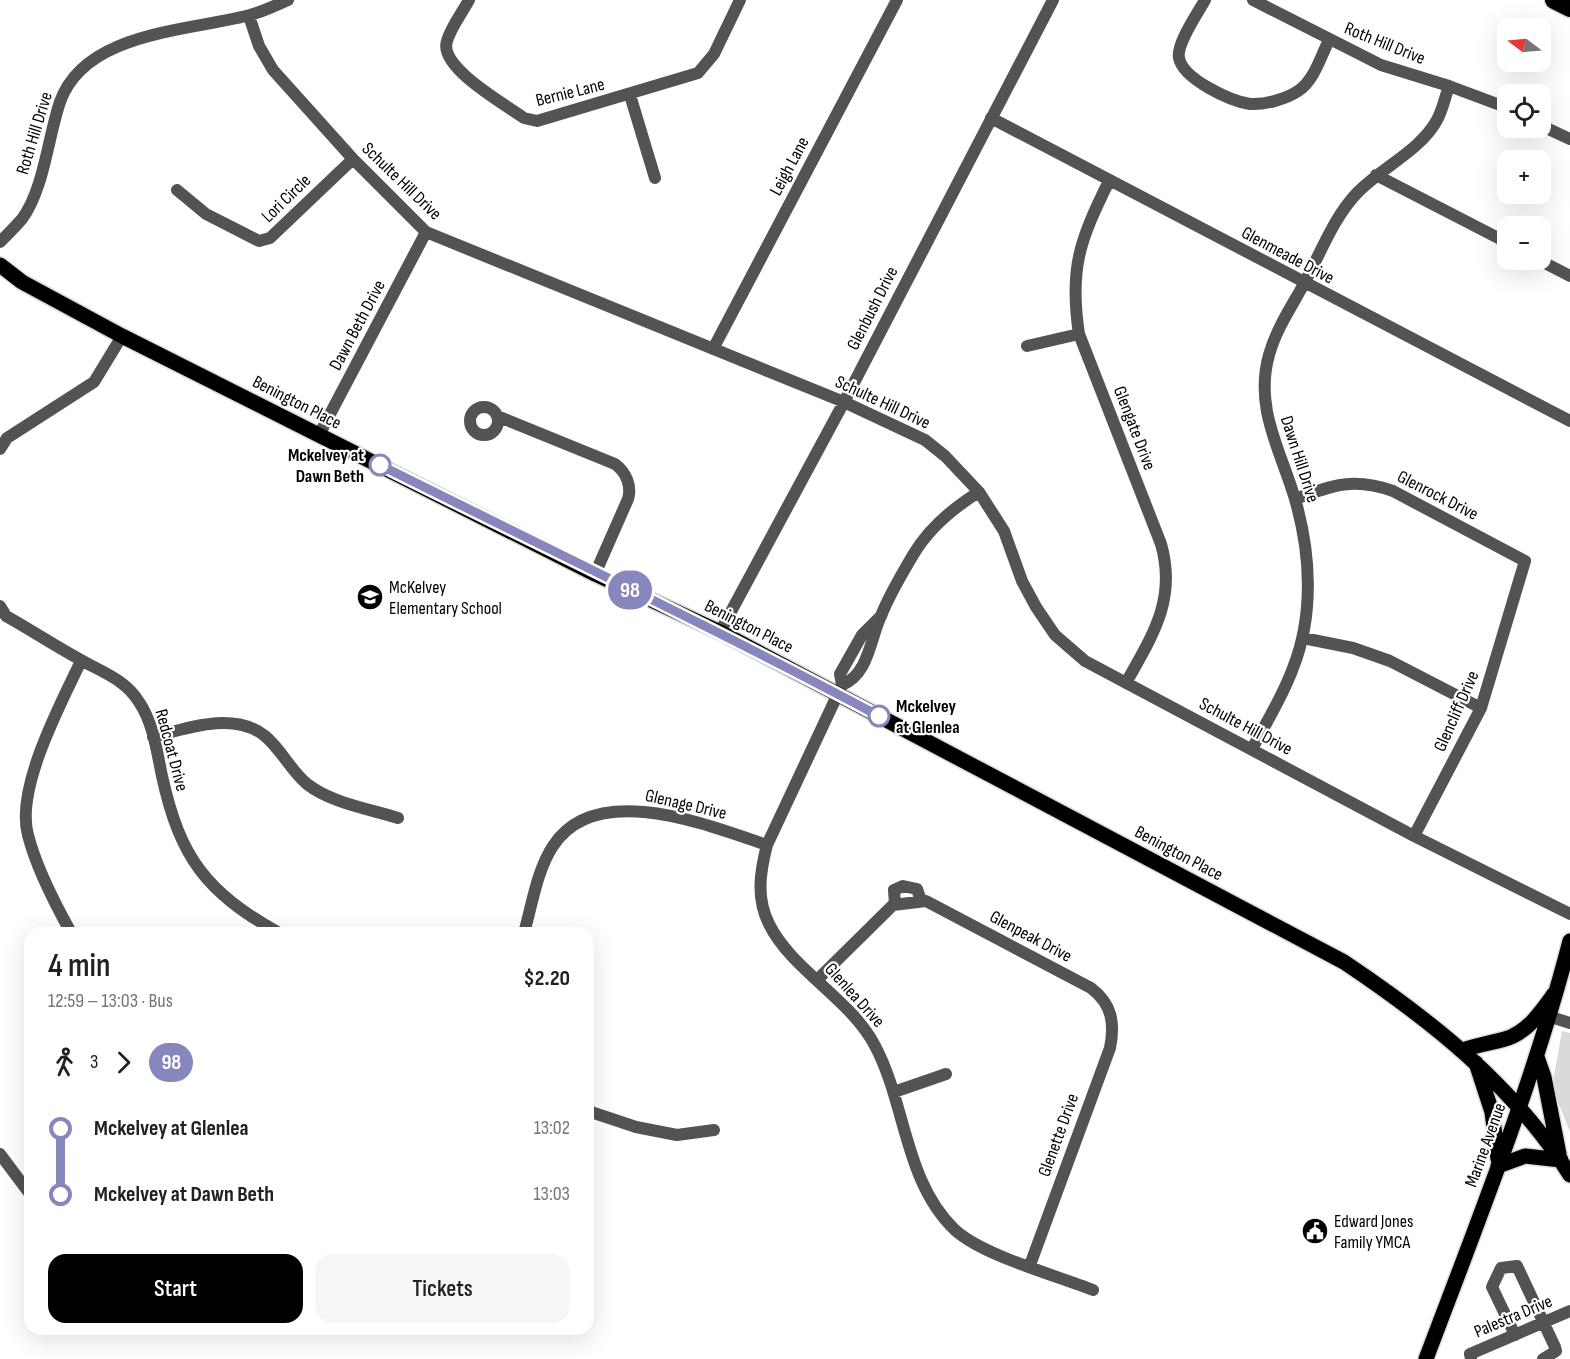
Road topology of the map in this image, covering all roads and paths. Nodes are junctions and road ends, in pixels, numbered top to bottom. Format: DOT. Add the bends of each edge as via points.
graph roads {
  1 [pos="288,0"];
  2 [pos="469,0"];
  3 [pos="740,0"];
  4 [pos="897,0"];
  5 [pos="1053,0"];
  6 [pos="1205,0"];
  7 [pos="1253,0"];
  8 [pos="1554,0"];
  9 [pos="1570,8"];
  10 [pos="249,16"];
  11 [pos="1329,40"];
  12 [pos="1449,86"];
  13 [pos="630,95"];
  14 [pos="1497,104"];
  15 [pos="991,118"];
  16 [pos="1551,130"];
  17 [pos="1570,139"];
  18 [pos="353,159"];
  19 [pos="1376,175"];
  20 [pos="655,178"];
  21 [pos="1109,181"];
  22 [pos="177,190"];
  23 [pos="426,232"];
  24 [pos="1497,237"];
  25 [pos="0,243"];
  26 [pos="0,265"];
  27 [pos="1551,266"];
  28 [pos="1570,276"];
  29 [pos="1304,283"];
  30 [pos="1079,334"];
  31 [pos="122,336"];
  32 [pos="1027,346"];
  33 [pos="713,349"];
  34 [pos="844,402"];
  35 [pos="496,416"];
  36 [pos="1570,422"];
  37 [pos="319,435"];
  38 [pos="0,449"];
  39 [pos="979,492"];
  40 [pos="1295,499"];
  41 [pos="1525,561"];
  42 [pos="595,574"];
  43 [pos="0,606"];
  44 [pos="720,632"];
  45 [pos="1303,638"];
  46 [pos="81,661"];
  47 [pos="1126,683"];
  48 [pos="839,689"];
  49 [pos="1481,708"];
  50 [pos="153,737"];
  51 [pos="1252,749"];
  52 [pos="398,818"];
  53 [pos="1414,836"];
  54 [pos="767,845"];
  55 [pos="1570,914"];
  56 [pos="68,927"];
  57 [pos="268,927"];
  58 [pos="526,927"];
  59 [pos="1570,941"];
  60 [pos="817,980"];
  61 [pos="1558,988"];
  62 [pos="1112,1016"];
  63 [pos="1551,1017"];
  64 [pos="1570,1023"];
  65 [pos="1469,1055"];
  66 [pos="1537,1057"];
  67 [pos="946,1074"];
  68 [pos="894,1092"];
  69 [pos="1520,1108"];
  70 [pos="594,1113"];
  71 [pos="714,1130"];
  72 [pos="0,1154"];
  73 [pos="1561,1160"];
  74 [pos="1498,1166"];
  75 [pos="1570,1175"];
  76 [pos="24,1186"];
  77 [pos="1030,1265"];
  78 [pos="1093,1290"];
  79 [pos="1570,1311"];
  80 [pos="1545,1322"];
  81 [pos="1515,1335"];
  82 [pos="1471,1356"];
  83 [pos="1426,1359"];
  84 [pos="1543,1359"];
  1 -- 10 [label="street, Roth Hill Drive"];
  2 -- 13 [label="street, Bernie Lane" via="447,41 446,54 454,67 524,118 537,121"];
  3 -- 13 [label="street, Bernie Lane" via="714,54 698,73"];
  4 -- 33 [label="street, Leigh Lane"];
  5 -- 15 [label="street, Glenbush Drive"];
  6 -- 11 [label="street" via="1178,57 1195,81 1242,102 1261,103 1300,90"];
  7 -- 11 [label="street, Roth Hill Drive"];
  8 -- 9 [label="highway"];
  10 -- 18 [label="street, Schulte Hill Drive" via="259,46 273,70"];
  10 -- 25 [label="street, Roth Hill Drive" via="122,43 75,75 61,100 33,195 22,218"];
  11 -- 12 [label="street, Roth Hill Drive" via="1381,65"];
  12 -- 14 [label="street, Roth Hill Drive"];
  12 -- 19 [label="street, Dawn Hill Drive" via="1437,120 1422,140"];
  13 -- 20 [label="street"];
  15 -- 21 [label="street, Glenmeade Drive"];
  15 -- 34 [label="street, Glenbush Drive"];
  16 -- 17 [label="street"];
  18 -- 22 [label="street, Lori Circle" via="270,238 259,241 206,214"];
  18 -- 23 [label="street, Schulte Hill Drive"];
  19 -- 24 [label="street"];
  19 -- 29 [label="street, Dawn Hill Drive" via="1338,217"];
  21 -- 29 [label="street, Glenmeade Drive"];
  21 -- 30 [label="street, Glengate Drive" via="1078,249 1074,282"];
  23 -- 33 [label="street, Schulte Hill Drive"];
  23 -- 37 [label="street, Dawn Beth Drive"];
  26 -- 31 [label="main road, Benington Place" via="22,282"];
  27 -- 28 [label="street"];
  29 -- 36 [label="street, Glenmeade Drive"];
  29 -- 40 [label="street, Dawn Hill Drive" via="1268,356 1264,390 1272,439"];
  30 -- 32 [label="street"];
  30 -- 47 [label="street, Glengate Drive" via="1166,560 1165,605"];
  31 -- 37 [label="main road, Benington Place"];
  31 -- 38 [label="street" via="94,382 8,438"];
  33 -- 34 [label="street, Schulte Hill Drive"];
  34 -- 39 [label="street, Schulte Hill Drive" via="925,440"];
  34 -- 44 [label="street, Glenbush Drive"];
  35 -- 42 [label="street" via="624,471 630,492"];
  37 -- 42 [label="main road, Benington Place"];
  39 -- 47 [label="street, Schulte Hill Drive" via="1004,531 1022,580 1055,635 1084,661"];
  39 -- 48 [label="street, Glenlea Drive" via="941,520 914,553 880,617 870,624 851,653 840,675"];
  40 -- 41 [label="street, Glenrock Drive" via="1333,485 1372,484 1393,491"];
  40 -- 45 [label="street, Dawn Hill Drive" via="1309,587"];
  41 -- 49 [label="street, Glencliff Drive"];
  42 -- 44 [label="main road, Benington Place"];
  43 -- 46 [label="street, Redcoat Drive" via="6,616"];
  44 -- 48 [label="main road, Benington Place"];
  45 -- 49 [label="street" via="1353,648 1390,661"];
  45 -- 51 [label="street, Dawn Hill Drive" via="1293,669"];
  46 -- 50 [label="street, Redcoat Drive" via="117,679 140,702"];
  46 -- 56 [label="street" via="46,735 26,811 27,834"];
  47 -- 51 [label="street, Schulte Hill Drive"];
  48 -- 54 [label="street, Glenlea Drive"];
  48 -- 65 [label="main road, Benington Place" via="1344,963 1409,1006"];
  49 -- 53 [label="street, Glencliff Drive"];
  50 -- 52 [label="street" via="211,723 238,724 264,735 307,784 322,793"];
  50 -- 57 [label="street, Redcoat Drive" via="180,839 222,896"];
  51 -- 53 [label="street, Schulte Hill Drive"];
  53 -- 55 [label="street, Schulte Hill Drive"];
  54 -- 58 [label="street, Glenage Drive" via="687,819 633,810 590,817 553,846"];
  54 -- 60 [label="street, Glenlea Drive" via="760,870 762,908 782,944"];
  59 -- 61 [label="main road, Marine Avenue"];
  60 -- 62 [label="street, Glenpeak Drive" via="895,904 921,901 932,903 1091,988 1104,998"];
  60 -- 68 [label="street, Glenlea Drive" via="862,1025"];
  61 -- 63 [label="main road, Marine Avenue"];
  61 -- 65 [label="main road" via="1532,1023 1508,1039 1480,1044"];
  62 -- 77 [label="street, Glenette Drive" via="1110,1048"];
  63 -- 64 [label="street"];
  63 -- 66 [label="main road, Marine Avenue"];
  65 -- 69 [label="main road, Benington Place"];
  65 -- 74 [label="main road" via="1492,1112"];
  66 -- 69 [label="main road, Marine Avenue"];
  66 -- 73 [label="main road"];
  67 -- 68 [label="street"];
  68 -- 77 [label="street, Glenlea Drive" via="922,1181 944,1218 958,1232 992,1252"];
  69 -- 73 [label="main road, Benington Place"];
  69 -- 74 [label="main road, Marine Avenue"];
  70 -- 71 [label="street" via="677,1135"];
  72 -- 76 [label="street"];
  73 -- 74 [label="main road" via="1525,1156"];
  73 -- 75 [label="main road"];
  74 -- 83 [label="main road, Marine Avenue"];
  77 -- 78 [label="street, Glenlea Drive"];
  79 -- 80 [label="street, Palestra Drive"];
  80 -- 81 [label="street, Palestra Drive"];
  80 -- 81 [label="street" via="1517,1266 1501,1268 1492,1287"];
  80 -- 84 [label="street" via="1556,1351"];
  81 -- 82 [label="street, Palestra Drive"];
}
